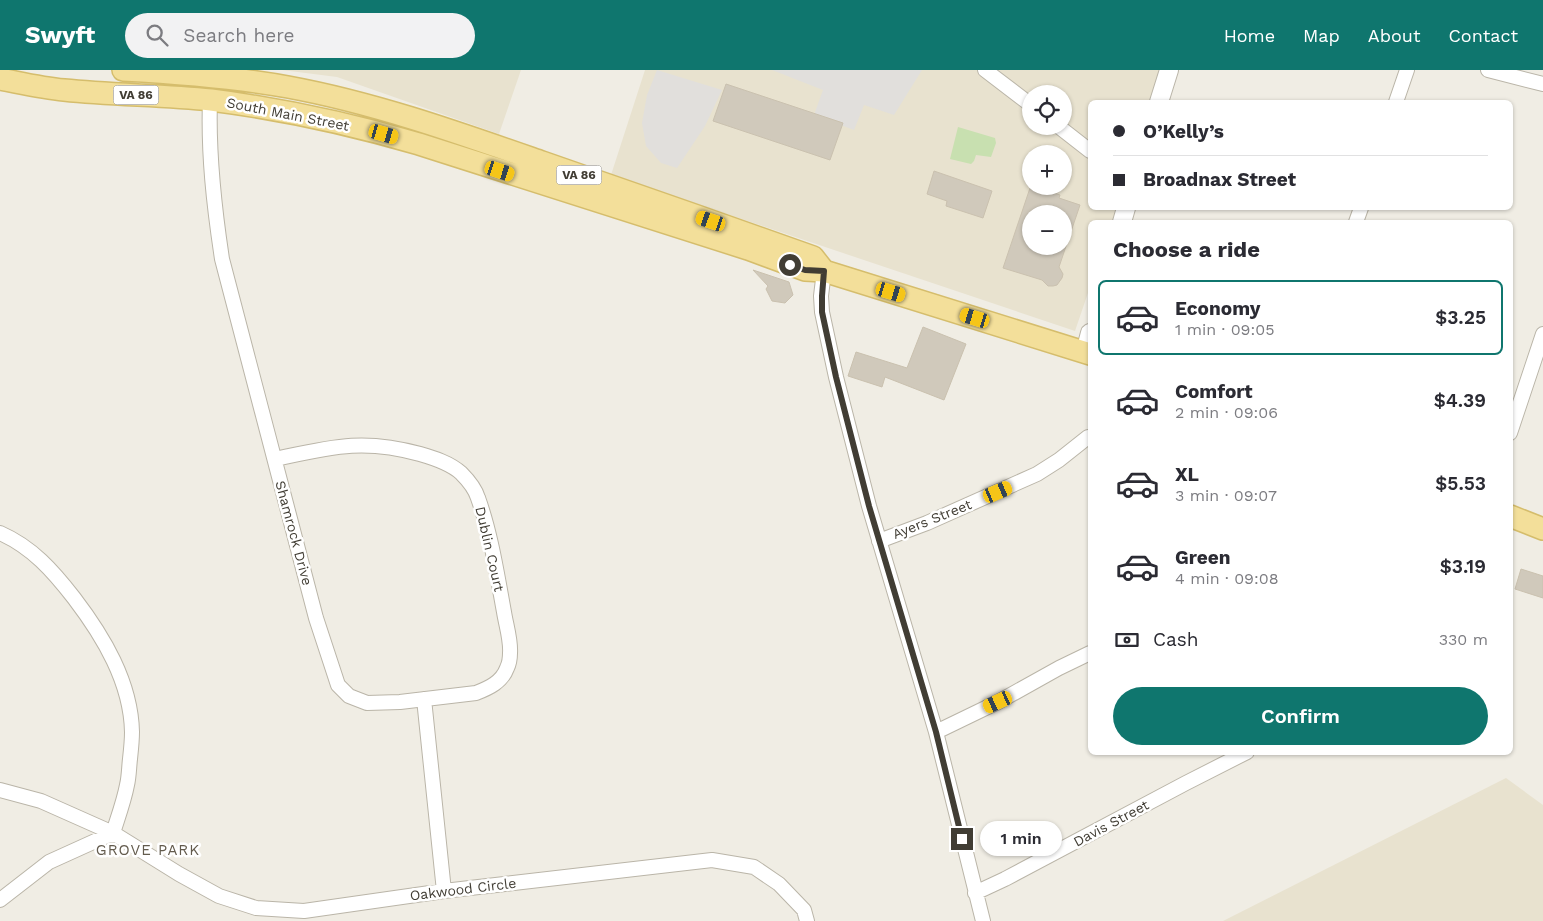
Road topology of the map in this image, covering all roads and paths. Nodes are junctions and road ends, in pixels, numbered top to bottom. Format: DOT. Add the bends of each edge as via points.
graph roads {
  1 [pos="123,70"];
  2 [pos="985,70"];
  3 [pos="1169,70"];
  4 [pos="1407,70"];
  5 [pos="1488,70"];
  6 [pos="211,73"];
  7 [pos="0,79"];
  8 [pos="1543,84"];
  9 [pos="1022,98"];
  10 [pos="210,100"];
  11 [pos="1160,100"];
  12 [pos="1397,100"];
  13 [pos="1070,135"];
  14 [pos="1088,149"];
  15 [pos="824,271"];
  16 [pos="1543,334"];
  17 [pos="1088,346"];
  18 [pos="1513,424"];
  19 [pos="1088,437"];
  20 [pos="275,459"];
  21 [pos="1513,517"];
  22 [pos="1543,529"];
  23 [pos="0,533"];
  24 [pos="879,541"];
  25 [pos="1088,654"];
  26 [pos="424,699"];
  27 [pos="936,732"];
  28 [pos="1240,755"];
  29 [pos="0,790"];
  30 [pos="113,833"];
  31 [pos="444,891"];
  32 [pos="975,893"];
  33 [pos="0,900"];
  34 [pos="807,921"];
  35 [pos="982,921"];
  1 -- 6 [label="main road, South Main Street / VA 86"];
  2 -- 9 [label="street"];
  3 -- 11 [label="street"];
  4 -- 12 [label="street"];
  5 -- 8 [label="street"];
  6 -- 10 [label="street"];
  6 -- 15 [label="main road, South Main Street / VA 86" via="326,95 451,130 813,257"];
  7 -- 10 [label="main road, South Main Street / VA 86" via="63,90"];
  10 -- 15 [label="main road, South Main Street / VA 86" via="290,112 384,134 805,270"];
  10 -- 20 [label="street, Shamrock Drive" via="210,158 222,259"];
  13 -- 14 [label="street"];
  15 -- 17 [label="main road, South Main Street / VA 86"];
  15 -- 24 [label="street" via="822,312 831,360"];
  16 -- 18 [label="street"];
  19 -- 24 [label="street, Ayers Street" via="1037,474"];
  20 -- 26 [label="street, Shamrock Drive" via="316,618 338,685 348,696 367,703"];
  20 -- 26 [label="street, Dublin Court" via="354,444 377,445 428,456 460,472 471,484 486,524 500,587 510,648 508,667 498,682 488,689"];
  21 -- 22 [label="main road"];
  23 -- 30 [label="street" via="26,547 56,574 88,616 119,671 131,715 132,733 128,784"];
  24 -- 27 [label="street"];
  25 -- 27 [label="street"];
  26 -- 31 [label="street"];
  27 -- 32 [label="street"];
  28 -- 32 [label="street, Davis Street"];
  29 -- 30 [label="street, Oakwood Circle" via="41,802"];
  30 -- 31 [label="street, Oakwood Circle" via="220,896 256,908 304,911"];
  30 -- 33 [label="street" via="49,862"];
  31 -- 34 [label="street, Oakwood Circle" via="712,860 754,867 779,884 804,910"];
  32 -- 35 [label="street"];
}
